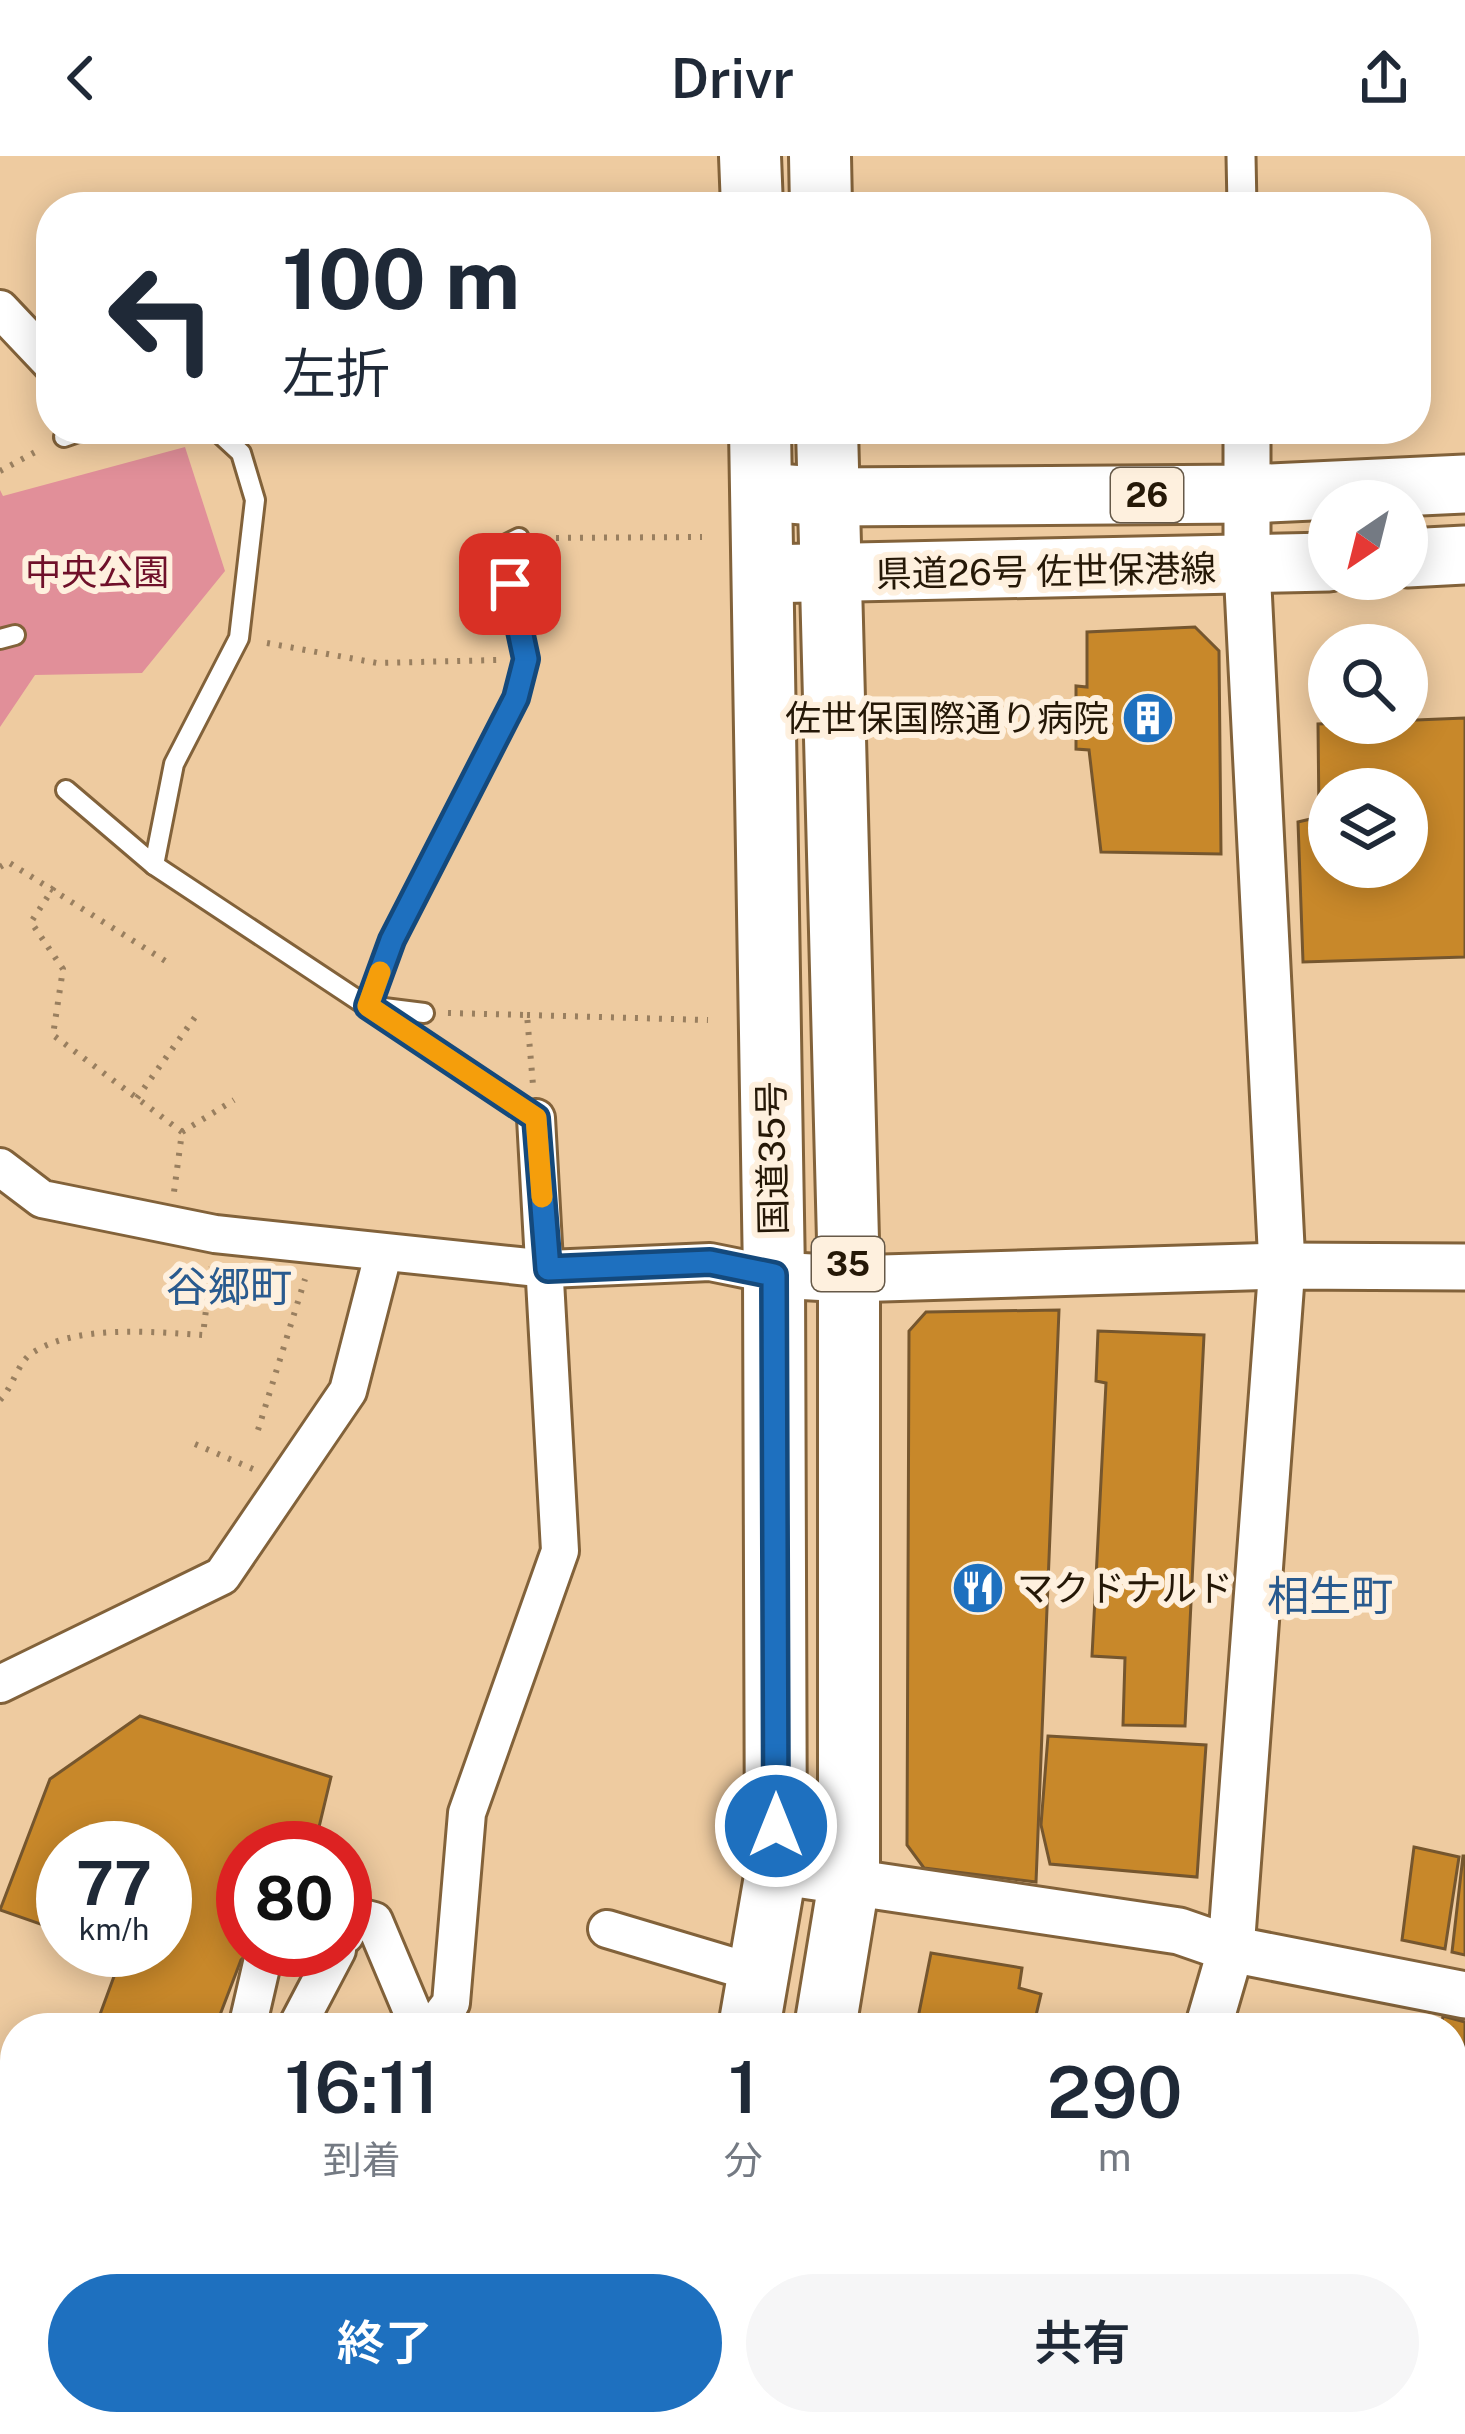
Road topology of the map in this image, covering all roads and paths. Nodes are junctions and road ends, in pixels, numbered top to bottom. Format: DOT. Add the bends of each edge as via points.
graph roads {
  1 [pos="750,156"];
  2 [pos="820,156"];
  3 [pos="1240,156"];
  4 [pos="751,192"];
  5 [pos="821,192"];
  6 [pos="1241,192"];
  7 [pos="0,309"];
  8 [pos="36,347"];
  9 [pos="51,444"];
  10 [pos="231,444"];
  11 [pos="761,444"];
  12 [pos="827,444"];
  13 [pos="1247,444"];
  14 [pos="0,471"];
  15 [pos="1465,484"];
  16 [pos="763,492"];
  17 [pos="1248,494"];
  18 [pos="829,497"];
  19 [pos="702,537"];
  20 [pos="520,538"];
  21 [pos="1465,555"];
  22 [pos="1428,557"];
  23 [pos="1308,563"];
  24 [pos="1247,567"];
  25 [pos="762,574"];
  26 [pos="832,575"];
  27 [pos="239,638"];
  28 [pos="526,659"];
  29 [pos="66,790"];
  30 [pos="154,865"];
  31 [pos="0,867"];
  32 [pos="54,887"];
  33 [pos="166,962"];
  34 [pos="368,1006"];
  35 [pos="198,1013"];
  36 [pos="424,1013"];
  37 [pos="527,1015"];
  38 [pos="708,1020"];
  39 [pos="137,1098"];
  40 [pos="235,1100"];
  41 [pos="536,1118"];
  42 [pos="182,1132"];
  43 [pos="0,1167"];
  44 [pos="169,1225"];
  45 [pos="214,1234"];
  46 [pos="315,1247"];
  47 [pos="382,1256"];
  48 [pos="1282,1266"];
  49 [pos="1465,1268"];
  50 [pos="548,1269"];
  51 [pos="774,1275"];
  52 [pos="848,1280"];
  53 [pos="0,1400"];
  54 [pos="258,1430"];
  55 [pos="195,1444"];
  56 [pos="290,1484"];
  57 [pos="0,1684"];
  58 [pos="776,1871"];
  59 [pos="848,1882"];
  60 [pos="372,1920"];
  61 [pos="608,1930"];
  62 [pos="1232,1949"];
  63 [pos="259,1977"];
  64 [pos="323,1977"];
  65 [pos="1465,1995"];
  66 [pos="754,2001"];
  67 [pos="250,2013"];
  68 [pos="304,2013"];
  69 [pos="412,2013"];
  70 [pos="443,2013"];
  71 [pos="827,2013"];
  72 [pos="1213,2013"];
  1 -- 4 [label="highway"];
  2 -- 5 [label="highway"];
  3 -- 6 [label="street"];
  7 -- 8 [label="street"];
  9 -- 14 [label="path"];
  10 -- 27 [label="lane" via="255,500"];
  11 -- 16 [label="highway, 国道35号 / 35"];
  12 -- 18 [label="highway, 国道35号 / 35"];
  13 -- 17 [label="street"];
  15 -- 17 [label="main road, 県道26号 佐世保港線 / 26"];
  16 -- 18 [label="main road, 県道26号 佐世保港線 / 26"];
  16 -- 25 [label="highway, 国道35号 / 35"];
  17 -- 18 [label="main road, 県道26号 佐世保港線 / 26"];
  17 -- 24 [label="street"];
  18 -- 26 [label="highway, 国道35号 / 35"];
  19 -- 20 [label="path"];
  20 -- 28 [label="lane" via="502,546"];
  21 -- 22 [label="main road"];
  23 -- 24 [label="main road, 県道26号 佐世保港線 / 26"];
  24 -- 26 [label="main road, 県道26号 佐世保港線 / 26"];
  24 -- 48 [label="street"];
  25 -- 26 [label="main road, 県道26号 佐世保港線 / 26"];
  25 -- 51 [label="highway, 国道35号 / 35"];
  26 -- 52 [label="highway, 国道35号 / 35"];
  27 -- 28 [label="path" via="376,663"];
  27 -- 30 [label="lane" via="174,764"];
  28 -- 34 [label="lane" via="516,698 392,940"];
  29 -- 30 [label="lane"];
  30 -- 34 [label="lane"];
  31 -- 32 [label="path" via="8,862"];
  32 -- 33 [label="path"];
  32 -- 39 [label="path" via="31,922 63,970 53,1034"];
  34 -- 36 [label="lane"];
  34 -- 41 [label="lane"];
  35 -- 39 [label="path"];
  36 -- 37 [label="path"];
  37 -- 38 [label="path"];
  37 -- 41 [label="path"];
  39 -- 42 [label="path"];
  40 -- 42 [label="path"];
  41 -- 50 [label="street"];
  42 -- 44 [label="path"];
  43 -- 44 [label="street" via="42,1199"];
  44 -- 45 [label="street"];
  45 -- 46 [label="street"];
  45 -- 53 [label="path" via="203,1335 70,1339 29,1354"];
  46 -- 47 [label="street"];
  46 -- 54 [label="path"];
  47 -- 50 [label="street"];
  47 -- 56 [label="street" via="348,1391"];
  48 -- 49 [label="street"];
  48 -- 52 [label="street"];
  48 -- 62 [label="street"];
  50 -- 51 [label="street" via="710,1262"];
  50 -- 70 [label="street" via="560,1551 467,1813 451,2002"];
  51 -- 52 [label="street"];
  51 -- 58 [label="highway, 国道35号 / 35"];
  52 -- 59 [label="highway, 国道35号 / 35"];
  55 -- 56 [label="path"];
  56 -- 57 [label="street" via="223,1576"];
  58 -- 59 [label="street"];
  58 -- 66 [label="highway, 国道35号 / 35"];
  59 -- 62 [label="street" via="1179,1931"];
  59 -- 71 [label="highway, 国道35号 / 35"];
  60 -- 69 [label="street"];
  61 -- 66 [label="street"];
  62 -- 65 [label="street"];
  62 -- 72 [label="street"];
  63 -- 67 [label="street"];
  64 -- 68 [label="street"];
}
